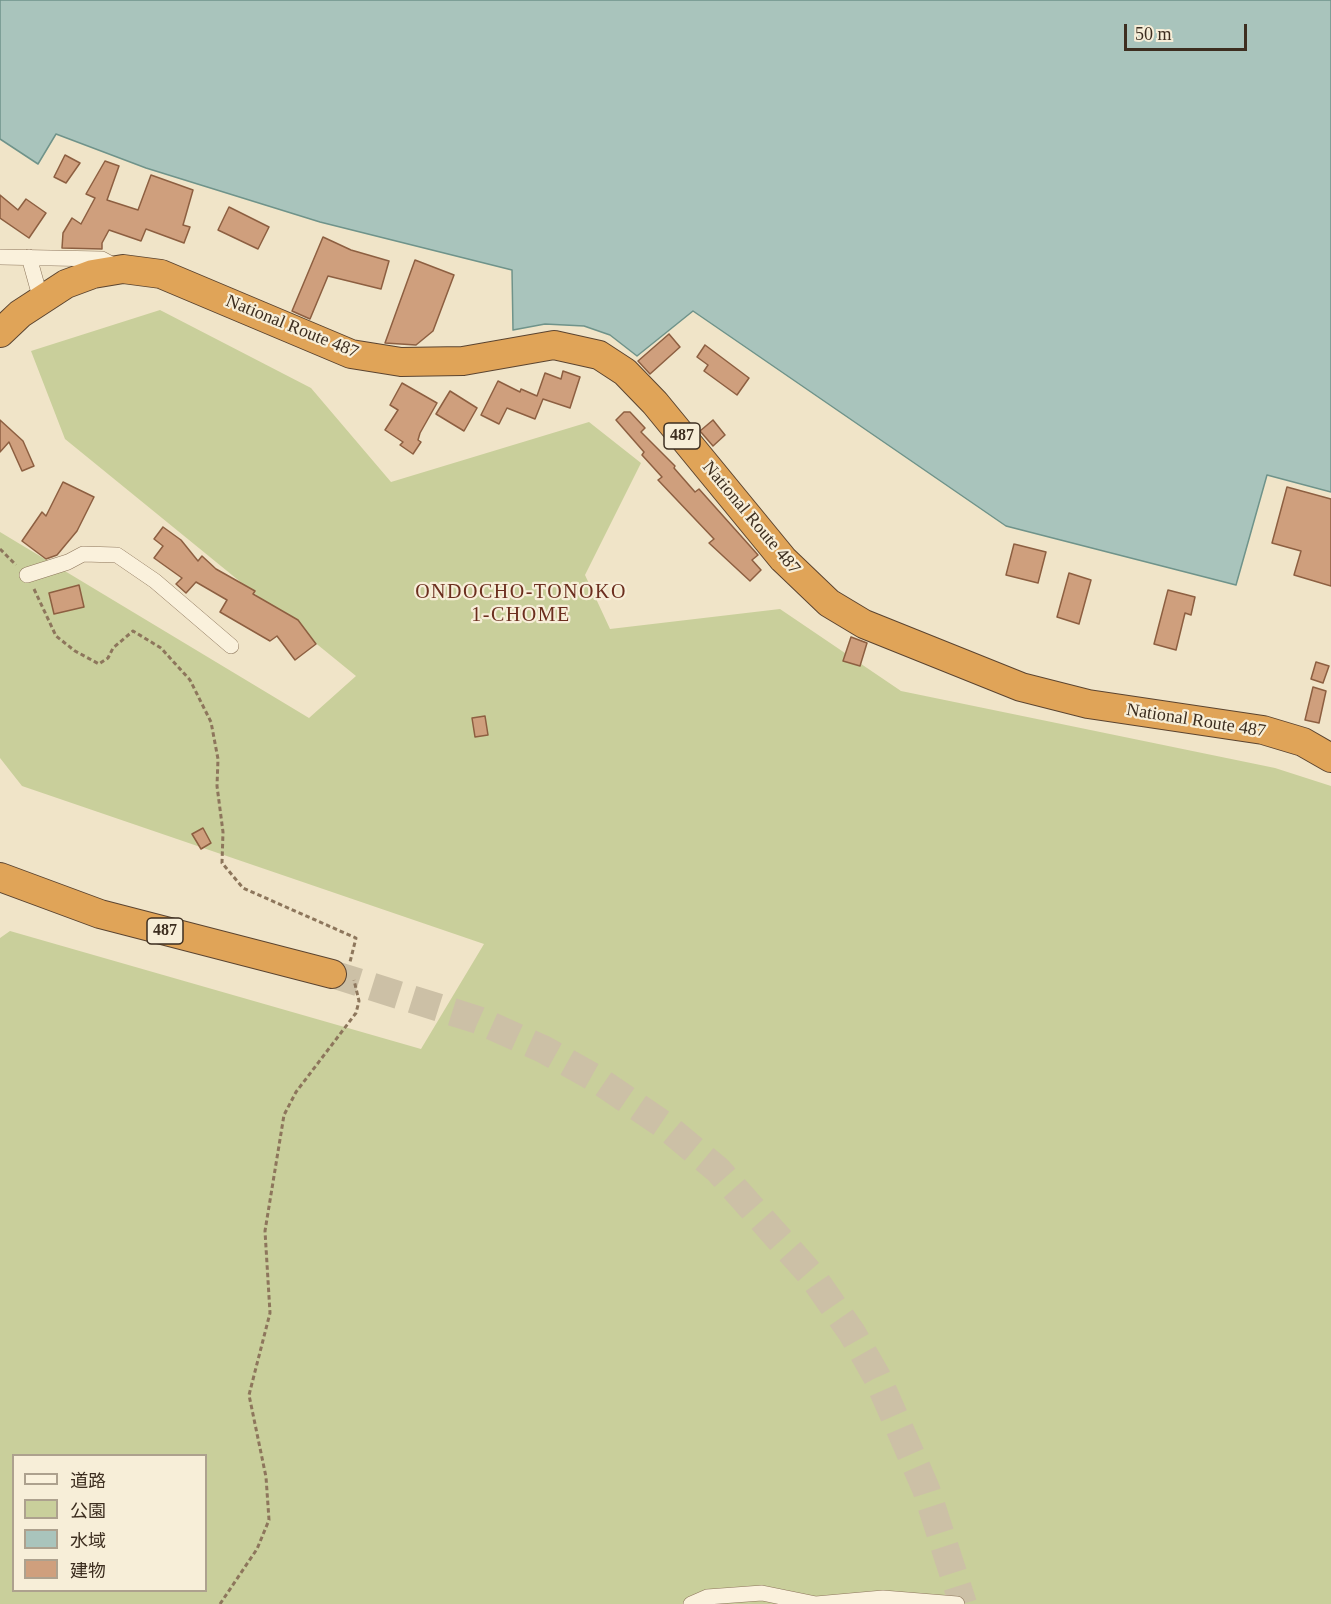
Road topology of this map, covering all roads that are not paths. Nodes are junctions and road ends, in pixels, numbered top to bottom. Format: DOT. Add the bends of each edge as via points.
graph roads {
  1 [pos="0,257"];
  2 [pos="29,257"];
  3 [pos="123,270"];
  4 [pos="41,300"];
  5 [pos="0,333"];
  6 [pos="27,575"];
  7 [pos="231,646"];
  8 [pos="1331,758"];
  9 [pos="0,877"];
  10 [pos="345,971"];
  11 [pos="691,1604"];
  12 [pos="957,1604"];
  1 -- 2 [label="street"];
  2 -- 3 [label="street" via="102,259"];
  2 -- 4 [label="street"];
  3 -- 4 [label="highway, National Route 487 / 487" via="93,274"];
  3 -- 8 [label="highway, National Route 487 / 487" via="161,274 361,356 401,362 463,362 554,345 599,355 625,372 655,402 783,559 829,603 864,624 1021,687 1088,704 1263,730 1303,742"];
  4 -- 5 [label="highway, National Route 487 / 487"];
  6 -- 7 [label="street" via="83,554 117,555 155,581"];
  9 -- 10 [label="highway, 487" via="99,914"];
  11 -- 12 [label="street" via="707,1597 762,1593 816,1604 884,1598"];
}
